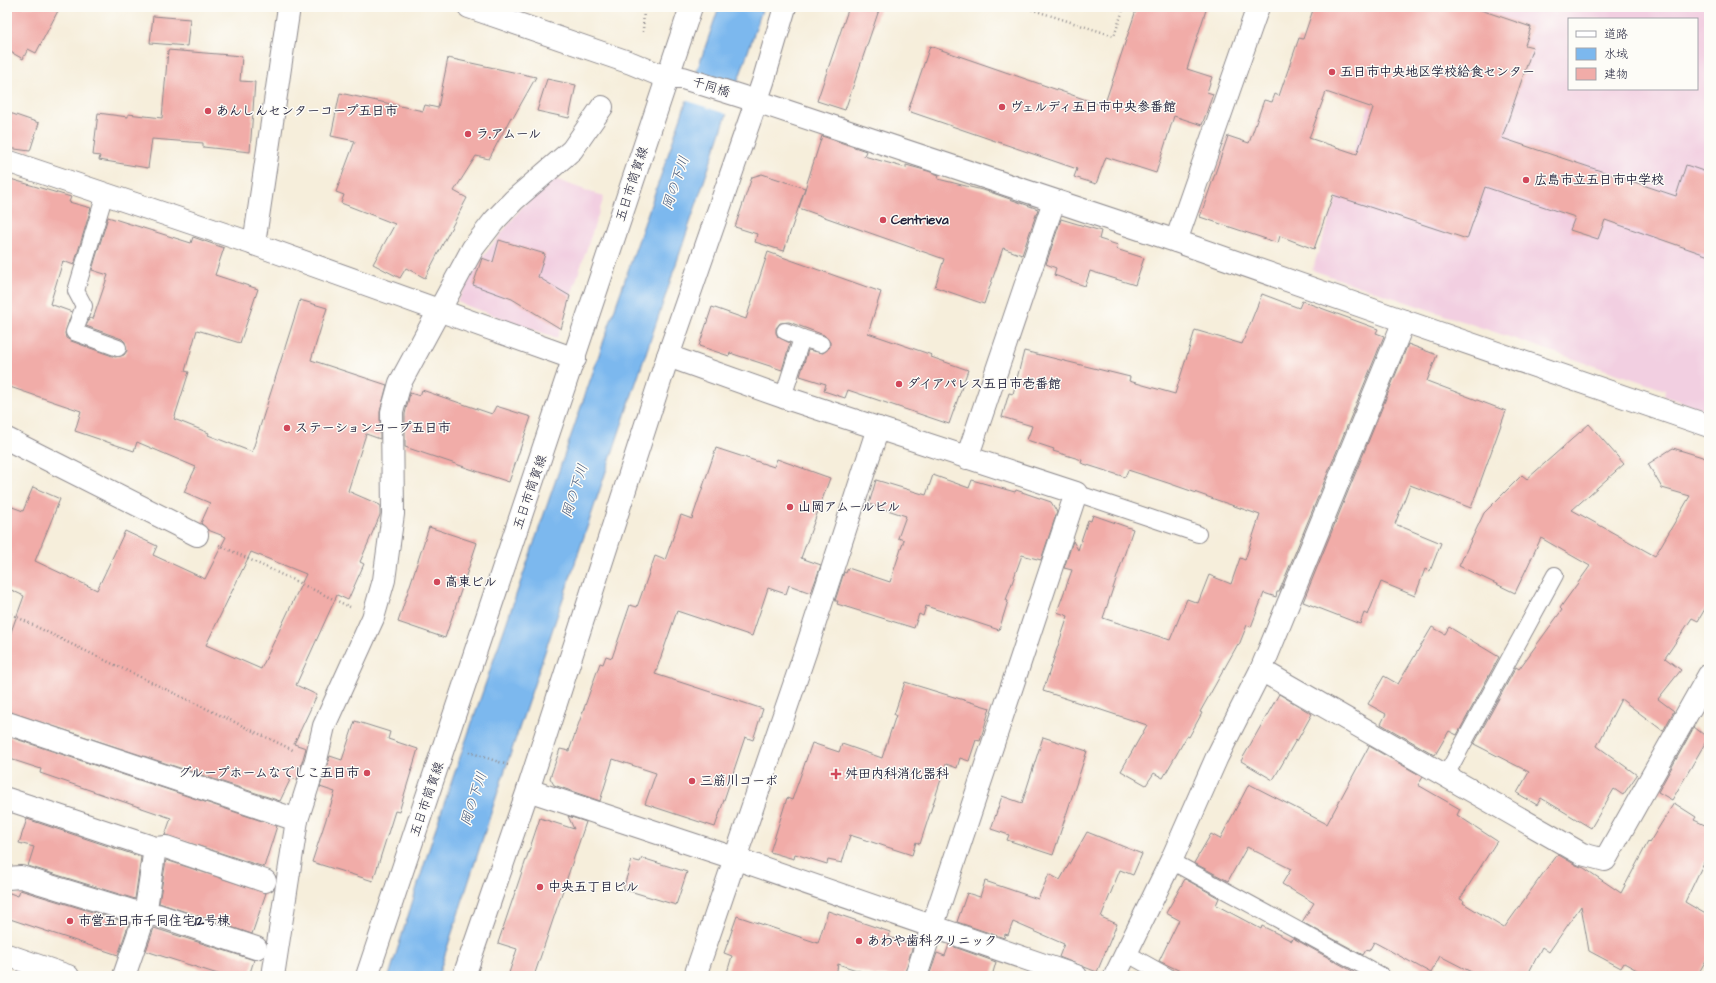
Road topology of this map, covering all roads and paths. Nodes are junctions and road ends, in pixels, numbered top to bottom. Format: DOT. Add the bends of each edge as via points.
graph roads {
  1 [pos="290,7"];
  2 [pos="469,7"];
  3 [pos="644,7"];
  4 [pos="691,7"];
  5 [pos="785,7"];
  6 [pos="1024,7"];
  7 [pos="1124,7"];
  8 [pos="1258,7"];
  9 [pos="643,32"];
  10 [pos="675,78"];
  11 [pos="747,98"];
  12 [pos="602,107"];
  13 [pos="7,162"];
  14 [pos="105,194"];
  15 [pos="1054,201"];
  16 [pos="1176,241"];
  17 [pos="254,244"];
  18 [pos="439,311"];
  19 [pos="1404,321"];
  20 [pos="785,331"];
  21 [pos="802,338"];
  22 [pos="821,344"];
  23 [pos="118,348"];
  24 [pos="668,356"];
  25 [pos="575,359"];
  26 [pos="783,397"];
  27 [pos="1709,426"];
  28 [pos="878,428"];
  29 [pos="7,439"];
  30 [pos="967,458"];
  31 [pos="1076,493"];
  32 [pos="1198,534"];
  33 [pos="197,535"];
  34 [pos="1555,575"];
  35 [pos="7,612"];
  36 [pos="373,618"];
  37 [pos="1261,670"];
  38 [pos="1709,675"];
  39 [pos="7,723"];
  40 [pos="467,751"];
  41 [pos="316,760"];
  42 [pos="510,765"];
  43 [pos="1446,775"];
  44 [pos="528,790"];
  45 [pos="7,799"];
  46 [pos="297,820"];
  47 [pos="155,848"];
  48 [pos="734,858"];
  49 [pos="1171,861"];
  50 [pos="7,878"];
  51 [pos="265,881"];
  52 [pos="145,915"];
  53 [pos="932,926"];
  54 [pos="256,948"];
  55 [pos="1126,954"];
  56 [pos="7,955"];
  57 [pos="68,976"];
  58 [pos="124,976"];
  59 [pos="273,976"];
  60 [pos="367,976"];
  61 [pos="464,976"];
  62 [pos="694,976"];
  63 [pos="916,976"];
  64 [pos="1076,976"];
  65 [pos="1115,976"];
  66 [pos="1167,976"];
  67 [pos="1382,976"];
  1 -- 17 [label="street"];
  2 -- 10 [label="street, 千同橋"];
  3 -- 9 [label="path"];
  4 -- 10 [label="street, 五日市筒賀線"];
  5 -- 11 [label="street"];
  6 -- 7 [label="path" via="1114,36"];
  8 -- 16 [label="street"];
  10 -- 11 [label="street, 千同橋"];
  10 -- 25 [label="street, 五日市筒賀線"];
  11 -- 15 [label="street, 千同橋"];
  11 -- 24 [label="street"];
  12 -- 18 [label="street" via="572,150 514,200 494,221 473,248"];
  13 -- 14 [label="street"];
  14 -- 17 [label="street"];
  14 -- 23 [label="lane" via="76,291 84,306 74,332"];
  15 -- 16 [label="street, 千同橋"];
  15 -- 30 [label="street"];
  16 -- 19 [label="street, 千同橋"];
  17 -- 18 [label="street"];
  18 -- 25 [label="street"];
  18 -- 36 [label="street" via="400,383 392,412 393,514 384,580"];
  19 -- 27 [label="street, 千同橋"];
  19 -- 37 [label="street"];
  20 -- 21 [label="lane"];
  21 -- 22 [label="lane"];
  21 -- 26 [label="lane"];
  24 -- 26 [label="street"];
  24 -- 44 [label="street"];
  25 -- 60 [label="street, 五日市筒賀線"];
  26 -- 28 [label="street"];
  28 -- 30 [label="street"];
  28 -- 48 [label="street" via="806,650"];
  29 -- 33 [label="street"];
  30 -- 31 [label="street"];
  31 -- 32 [label="lane"];
  31 -- 53 [label="street"];
  33 -- 36 [label="path"];
  34 -- 43 [label="lane"];
  35 -- 41 [label="path"];
  36 -- 41 [label="street" via="324,726"];
  37 -- 43 [label="street"];
  37 -- 49 [label="street" via="1217,757"];
  38 -- 43 [label="street" via="1605,860 1582,854"];
  39 -- 46 [label="street"];
  40 -- 42 [label="path"];
  41 -- 46 [label="street"];
  44 -- 48 [label="street"];
  44 -- 61 [label="street"];
  45 -- 47 [label="street"];
  46 -- 59 [label="street"];
  47 -- 51 [label="street" via="166,847"];
  47 -- 52 [label="street"];
  48 -- 53 [label="street"];
  48 -- 62 [label="street"];
  49 -- 55 [label="street"];
  49 -- 67 [label="lane"];
  50 -- 52 [label="street" via="21,876"];
  52 -- 54 [label="street" via="158,915"];
  52 -- 58 [label="street"];
  53 -- 63 [label="street"];
  53 -- 64 [label="street"];
  55 -- 65 [label="street"];
  55 -- 66 [label="lane"];
  56 -- 57 [label="street"];
}
